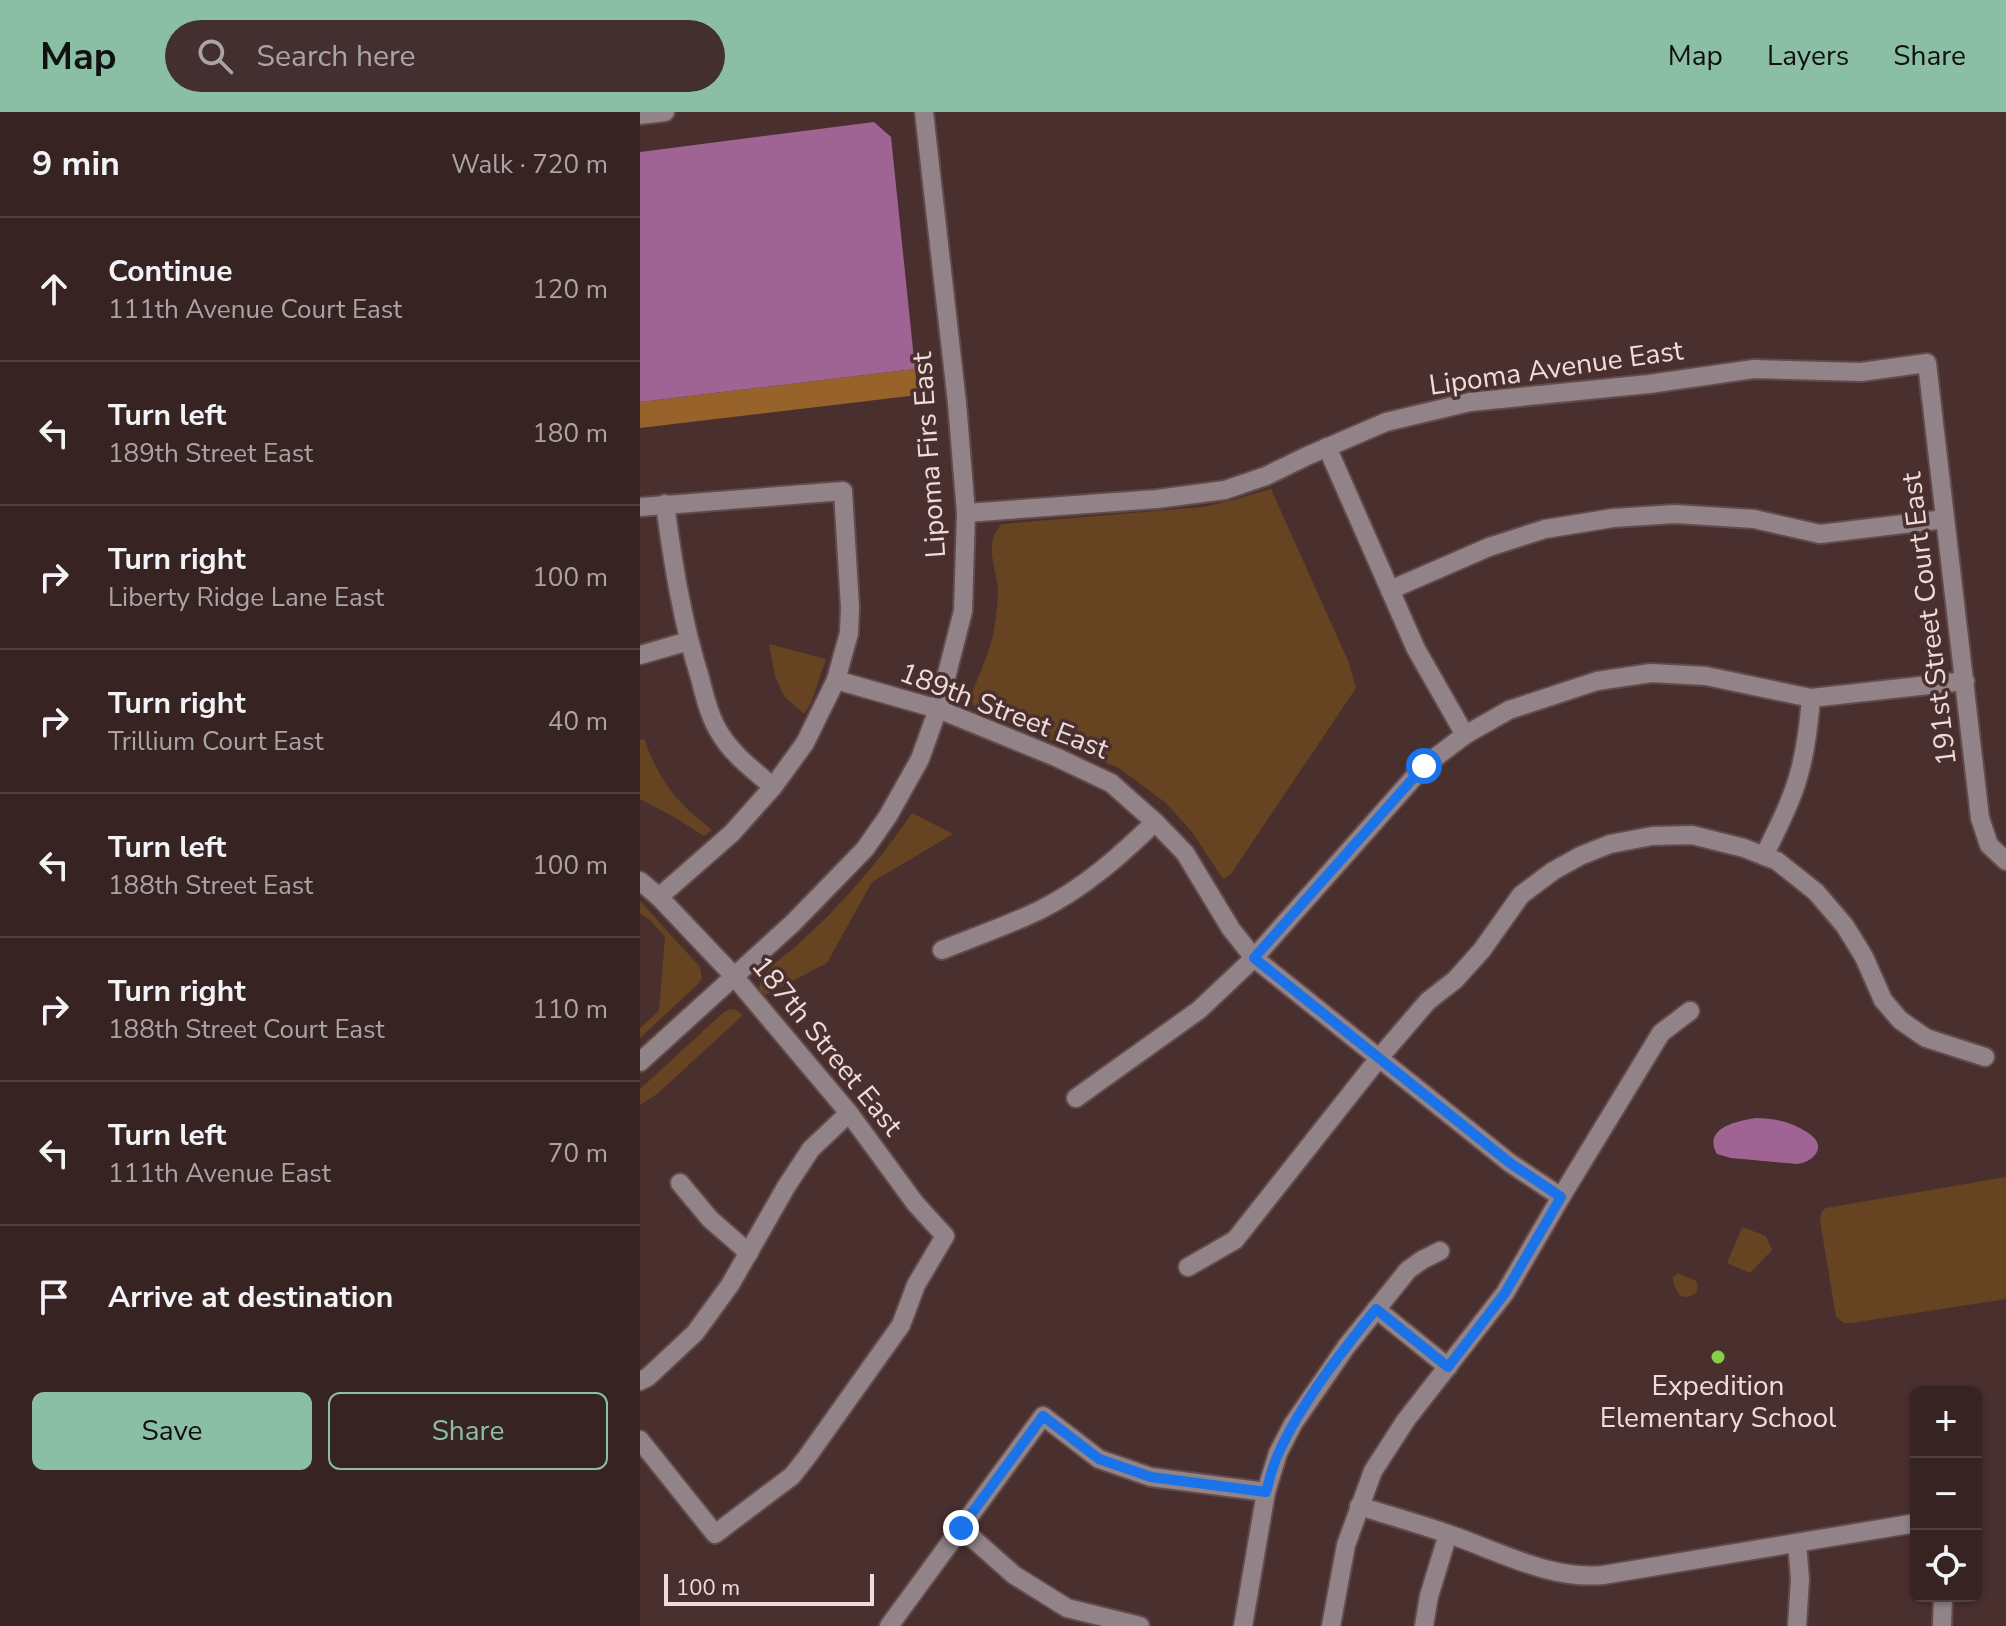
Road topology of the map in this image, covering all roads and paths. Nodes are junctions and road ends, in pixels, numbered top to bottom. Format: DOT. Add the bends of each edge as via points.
graph roads {
  1 [pos="665,112"];
  2 [pos="924,112"];
  3 [pos="640,115"];
  4 [pos="1927,363"];
  5 [pos="1327,447"];
  6 [pos="665,504"];
  7 [pos="640,507"];
  8 [pos="966,513"];
  9 [pos="1945,519"];
  10 [pos="1390,590"];
  11 [pos="689,641"];
  12 [pos="640,655"];
  13 [pos="836,680"];
  14 [pos="1965,681"];
  15 [pos="1811,698"];
  16 [pos="938,709"];
  17 [pos="1465,735"];
  18 [pos="773,787"];
  19 [pos="1155,822"];
  20 [pos="1764,856"];
  21 [pos="2006,861"];
  22 [pos="640,881"];
  23 [pos="659,897"];
  24 [pos="942,950"];
  25 [pos="1254,958"];
  26 [pos="733,975"];
  27 [pos="1690,1011"];
  28 [pos="1985,1057"];
  29 [pos="1379,1058"];
  30 [pos="640,1062"];
  31 [pos="1076,1098"];
  32 [pos="849,1113"];
  33 [pos="680,1183"];
  34 [pos="1561,1197"];
  35 [pos="1440,1251"];
  36 [pos="749,1253"];
  37 [pos="1188,1267"];
  38 [pos="1376,1309"];
  39 [pos="1448,1367"];
  40 [pos="640,1381"];
  41 [pos="640,1440"];
  42 [pos="1266,1492"];
  43 [pos="1359,1506"];
  44 [pos="1910,1524"];
  45 [pos="961,1528"];
  46 [pos="1448,1534"];
  47 [pos="1797,1543"];
  48 [pos="1943,1602"];
  49 [pos="889,1626"];
  50 [pos="1140,1626"];
  51 [pos="1243,1626"];
  52 [pos="1331,1626"];
  53 [pos="1424,1626"];
  54 [pos="1797,1626"];
  55 [pos="1942,1626"];
  1 -- 3 [label="street"];
  2 -- 8 [label="street, Lipoma Firs East"];
  4 -- 5 [label="street, Lipoma Avenue East" via="1861,372 1754,369 1470,402 1386,422"];
  4 -- 9 [label="street, 191st Street Court East"];
  5 -- 8 [label="street, Lipoma Avenue East" via="1225,490"];
  5 -- 10 [label="street"];
  6 -- 7 [label="street"];
  6 -- 11 [label="street"];
  6 -- 13 [label="street" via="843,491 850,607"];
  8 -- 16 [label="street, Lipoma Firs East" via="963,611"];
  9 -- 10 [label="street" via="1820,534 1754,519 1675,514 1613,518 1545,529 1489,547"];
  9 -- 14 [label="street, 191st Street Court East"];
  10 -- 17 [label="street" via="1416,649"];
  11 -- 12 [label="street"];
  11 -- 18 [label="street" via="720,735"];
  13 -- 16 [label="street, 189th Street East"];
  13 -- 18 [label="street" via="805,743"];
  14 -- 15 [label="street"];
  14 -- 21 [label="street, 191st Street Court East" via="1980,818 1989,845"];
  15 -- 17 [label="street" via="1706,676 1651,673 1552,695 1509,710"];
  15 -- 20 [label="street" via="1799,776"];
  16 -- 19 [label="street, 189th Street East" via="1111,783"];
  16 -- 26 [label="street, Lipoma Firs East" via="920,759 865,849"];
  17 -- 25 [label="street" via="1424,766"];
  18 -- 23 [label="street" via="732,833"];
  19 -- 24 [label="street" via="1079,887 1041,909"];
  19 -- 25 [label="street, 189th Street East" via="1185,853"];
  20 -- 28 [label="street" via="1816,892 1845,926 1883,1000 1900,1020 1926,1038"];
  20 -- 29 [label="street" via="1692,835 1652,836 1580,856 1521,895 1482,950"];
  22 -- 23 [label="street, 187th Street East"];
  23 -- 26 [label="street, 187th Street East"];
  25 -- 29 [label="street, 189th Street East"];
  25 -- 31 [label="street" via="1199,1010"];
  26 -- 30 [label="street, Lipoma Firs East"];
  26 -- 32 [label="street, 187th Street East"];
  27 -- 34 [label="street" via="1661,1033"];
  29 -- 34 [label="street, 189th Street East"];
  29 -- 37 [label="street" via="1235,1240"];
  32 -- 36 [label="street" via="811,1149"];
  32 -- 41 [label="street, 187th Street East" via="945,1236 916,1285 901,1325 792,1476 715,1534"];
  33 -- 36 [label="street"];
  34 -- 39 [label="street" via="1505,1293"];
  35 -- 38 [label="street" via="1408,1270"];
  36 -- 40 [label="street" via="695,1333"];
  38 -- 39 [label="street"];
  38 -- 42 [label="street" via="1293,1424"];
  39 -- 43 [label="street" via="1373,1471"];
  42 -- 45 [label="street" via="1151,1477 1099,1459 1043,1416"];
  42 -- 51 [label="street"];
  43 -- 46 [label="street"];
  43 -- 52 [label="street"];
  44 -- 47 [label="street"];
  45 -- 49 [label="street"];
  45 -- 50 [label="street" via="1014,1575 1067,1608"];
  46 -- 47 [label="street" via="1553,1572 1578,1575"];
  46 -- 53 [label="street"];
  47 -- 54 [label="street"];
  48 -- 55 [label="street"];
}
